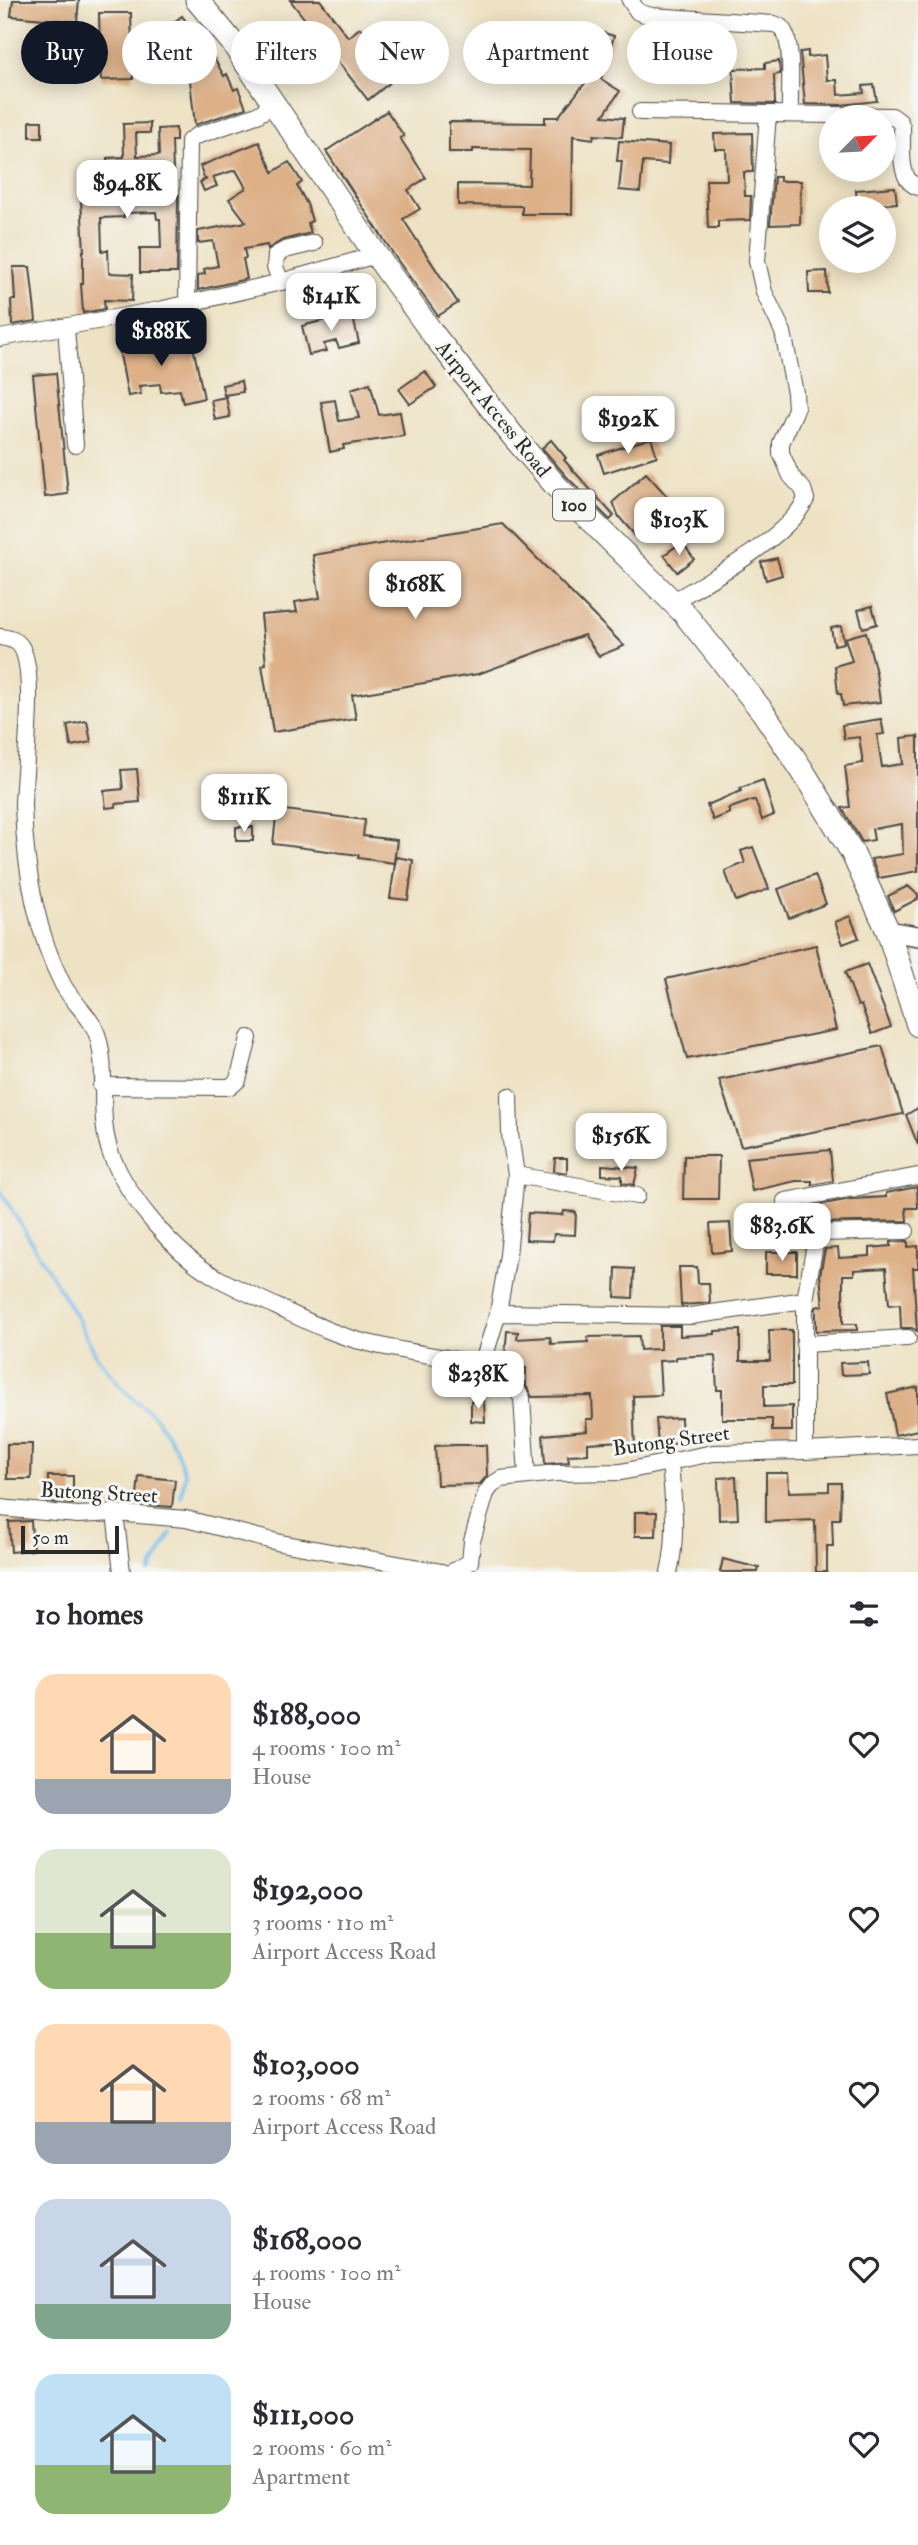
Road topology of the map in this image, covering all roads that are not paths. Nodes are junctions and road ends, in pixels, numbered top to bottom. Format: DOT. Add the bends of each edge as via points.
graph roads {
  1 [pos="197,0"];
  2 [pos="630,0"];
  3 [pos="274,104"];
  4 [pos="640,112"];
  5 [pos="768,114"];
  6 [pos="790,114"];
  7 [pos="918,187"];
  8 [pos="314,243"];
  9 [pos="376,255"];
  10 [pos="281,282"];
  11 [pos="187,304"];
  12 [pos="66,327"];
  13 [pos="0,338"];
  14 [pos="75,445"];
  15 [pos="672,602"];
  16 [pos="0,637"];
  17 [pos="888,931"];
  18 [pos="918,936"];
  19 [pos="918,1025"];
  20 [pos="248,1038"];
  21 [pos="101,1086"];
  22 [pos="509,1097"];
  23 [pos="516,1175"];
  24 [pos="918,1176"];
  25 [pos="638,1196"];
  26 [pos="785,1201"];
  27 [pos="906,1231"];
  28 [pos="805,1300"];
  29 [pos="498,1312"];
  30 [pos="908,1338"];
  31 [pos="804,1344"];
  32 [pos="482,1365"];
  33 [pos="918,1445"];
  34 [pos="805,1451"];
  35 [pos="670,1463"];
  36 [pos="527,1476"];
  37 [pos="0,1508"];
  38 [pos="115,1513"];
  39 [pos="122,1572"];
  40 [pos="442,1572"];
  41 [pos="452,1572"];
  42 [pos="669,1572"];
  1 -- 3 [label="main road, Airport Access Road / 100"];
  2 -- 6 [label="street" via="638,12 651,16 780,26 788,45"];
  3 -- 9 [label="main road, Airport Access Road / 100"];
  3 -- 11 [label="street" via="189,141"];
  4 -- 5 [label="street"];
  5 -- 6 [label="street"];
  5 -- 15 [label="street" via="757,261 764,292 783,332 795,393 796,409 781,453 806,499 783,528"];
  6 -- 7 [label="street" via="892,116 902,128 904,175"];
  8 -- 10 [label="street" via="276,255"];
  9 -- 10 [label="street"];
  9 -- 15 [label="main road, Airport Access Road / 100" via="522,446"];
  10 -- 11 [label="street"];
  11 -- 12 [label="street"];
  12 -- 13 [label="street"];
  12 -- 14 [label="street"];
  15 -- 17 [label="main road, Airport Access Road / 100" via="727,665 802,770 852,852"];
  16 -- 21 [label="street" via="19,644 27,663 23,808 38,925 65,989 97,1034"];
  17 -- 18 [label="street"];
  17 -- 19 [label="main road, Airport Access Road / 100"];
  20 -- 21 [label="street" via="238,1080 230,1087"];
  21 -- 32 [label="street" via="112,1156 128,1188 152,1221 212,1275 328,1331 366,1343"];
  22 -- 23 [label="street"];
  23 -- 25 [label="street"];
  23 -- 29 [label="street"];
  24 -- 26 [label="street"];
  27 -- 28 [label="street" via="817,1233"];
  28 -- 29 [label="street" via="690,1316"];
  28 -- 31 [label="street"];
  29 -- 32 [label="street"];
  30 -- 31 [label="street"];
  31 -- 34 [label="street"];
  32 -- 36 [label="street" via="503,1376 522,1398"];
  33 -- 34 [label="street, Butong Street"];
  34 -- 35 [label="street, Butong Street" via="713,1453"];
  35 -- 36 [label="street, Butong Street" via="621,1472"];
  35 -- 42 [label="street" via="674,1552"];
  36 -- 41 [label="street, Butong Street" via="501,1479 492,1485 472,1541 470,1562"];
  37 -- 38 [label="street, Butong Street" via="78,1515"];
  38 -- 39 [label="street"];
  38 -- 40 [label="street, Butong Street" via="186,1519 281,1543"];
}
